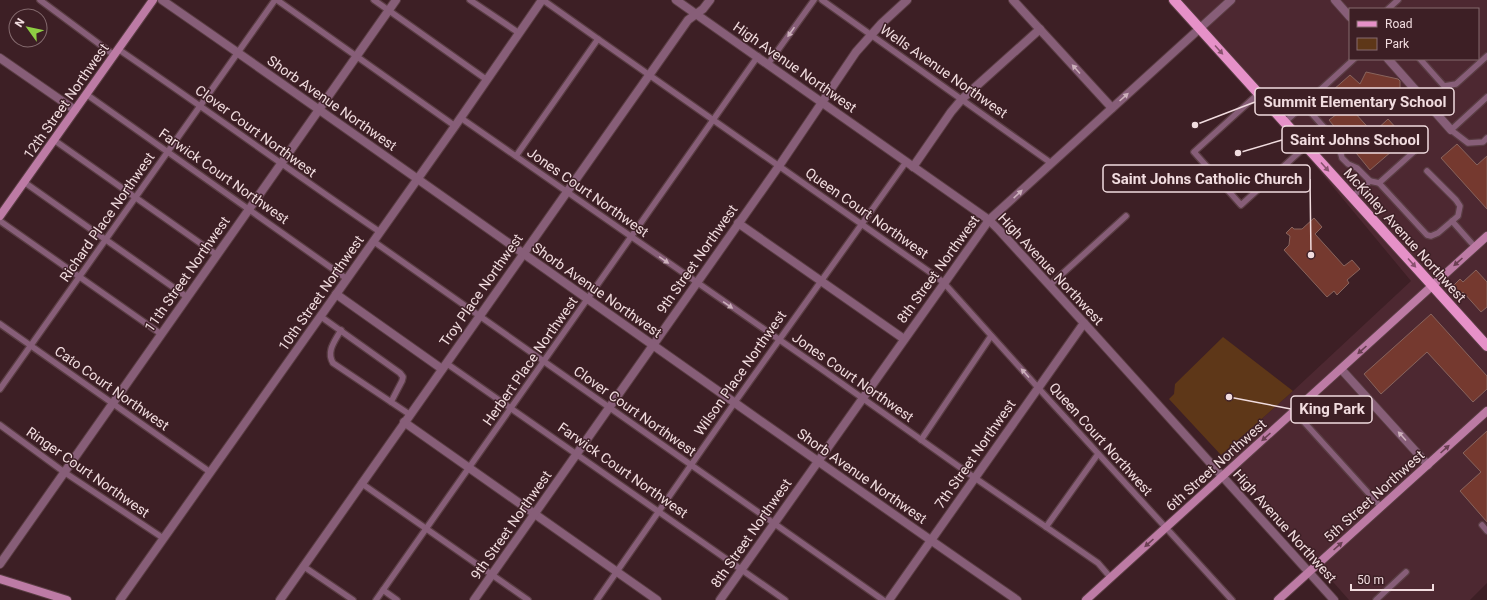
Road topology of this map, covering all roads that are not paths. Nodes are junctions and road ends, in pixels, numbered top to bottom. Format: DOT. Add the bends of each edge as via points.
graph roads {
  1 [pos="40,0"];
  2 [pos="153,0"];
  3 [pos="162,0"];
  4 [pos="276,0"];
  5 [pos="374,0"];
  6 [pos="396,0"];
  7 [pos="470,0"];
  8 [pos="543,0"];
  9 [pos="676,0"];
  10 [pos="710,0"];
  11 [pos="814,0"];
  12 [pos="822,0"];
  13 [pos="908,0"];
  14 [pos="1013,0"];
  15 [pos="1174,0"];
  16 [pos="1231,0"];
  17 [pos="1335,0"];
  18 [pos="1398,0"];
  19 [pos="1389,8"];
  20 [pos="389,11"];
  21 [pos="696,14"];
  22 [pos="1349,16"];
  23 [pos="1200,28"];
  24 [pos="1040,29"];
  25 [pos="519,33"];
  26 [pos="870,35"];
  27 [pos="598,39"];
  28 [pos="116,52"];
  29 [pos="238,53"];
  30 [pos="356,56"];
  31 [pos="758,56"];
  32 [pos="0,58"];
  33 [pos="1486,59"];
  34 [pos="1353,60"];
  35 [pos="1389,60"];
  36 [pos="1421,60"];
  37 [pos="768,64"];
  38 [pos="649,74"];
  39 [pos="487,80"];
  40 [pos="86,94"];
  41 [pos="1258,94"];
  42 [pos="1487,97"];
  43 [pos="962,100"];
  44 [pos="823,102"];
  45 [pos="200,105"];
  46 [pos="1304,105"];
  47 [pos="1112,108"];
  48 [pos="319,109"];
  49 [pos="75,110"];
  50 [pos="461,118"];
  51 [pos="714,120"];
  52 [pos="1284,123"];
  53 [pos="455,126"];
  54 [pos="1451,130"];
  55 [pos="1487,138"];
  56 [pos="54,140"];
  57 [pos="1306,146"];
  58 [pos="1418,148"];
  59 [pos="168,151"];
  60 [pos="516,156"];
  61 [pos="906,162"];
  62 [pos="1051,163"];
  63 [pos="281,164"];
  64 [pos="779,166"];
  65 [pos="913,167"];
  66 [pos="1427,171"];
  67 [pos="417,179"];
  68 [pos="1370,181"];
  69 [pos="24,182"];
  70 [pos="1379,182"];
  71 [pos="567,192"];
  72 [pos="136,197"];
  73 [pos="1352,197"];
  74 [pos="248,209"];
  75 [pos="0,216"];
  76 [pos="1126,216"];
  77 [pos="989,220"];
  78 [pos="0,221"];
  79 [pos="1452,221"];
  80 [pos="738,223"];
  81 [pos="861,224"];
  82 [pos="380,232"];
  83 [pos="1487,236"];
  84 [pos="632,237"];
  85 [pos="106,241"];
  86 [pos="374,241"];
  87 [pos="1475,247"];
  88 [pos="523,253"];
  89 [pos="217,255"];
  90 [pos="80,278"];
  91 [pos="347,278"];
  92 [pos="821,281"];
  93 [pos="696,282"];
  94 [pos="944,283"];
  95 [pos="1050,285"];
  96 [pos="1432,286"];
  97 [pos="336,294"];
  98 [pos="187,297"];
  99 [pos="588,300"];
  100 [pos="320,316"];
  101 [pos="479,316"];
  102 [pos="1084,323"];
  103 [pos="0,324"];
  104 [pos="341,330"];
  105 [pos="161,334"];
  106 [pos="991,336"];
  107 [pos="904,339"];
  108 [pos="780,340"];
  109 [pos="652,345"];
  110 [pos="31,346"];
  111 [pos="1487,346"];
  112 [pos="544,362"];
  113 [pos="444,366"];
  114 [pos="1341,369"];
  115 [pos="1038,387"];
  116 [pos="0,389"];
  117 [pos="862,398"];
  118 [pos="391,402"];
  119 [pos="735,402"];
  120 [pos="113,403"];
  121 [pos="512,408"];
  122 [pos="609,408"];
  123 [pos="1294,411"];
  124 [pos="1487,411"];
  125 [pos="409,414"];
  126 [pos="404,422"];
  127 [pos="0,425"];
  128 [pos="921,440"];
  129 [pos="577,454"];
  130 [pos="1098,454"];
  131 [pos="818,461"];
  132 [pos="691,465"];
  133 [pos="1428,465"];
  134 [pos="469,468"];
  135 [pos="64,472"];
  136 [pos="210,472"];
  137 [pos="1222,476"];
  138 [pos="974,478"];
  139 [pos="361,483"];
  140 [pos="1381,507"];
  141 [pos="659,511"];
  142 [pos="534,514"];
  143 [pos="774,523"];
  144 [pos="1482,525"];
  145 [pos="1046,527"];
  146 [pos="1166,527"];
  147 [pos="427,529"];
  148 [pos="1487,531"];
  149 [pos="163,538"];
  150 [pos="931,540"];
  151 [pos="0,564"];
  152 [pos="303,566"];
  153 [pos="741,569"];
  154 [pos="617,572"];
  155 [pos="1309,572"];
  156 [pos="1406,572"];
  157 [pos="492,575"];
  158 [pos="1111,578"];
  159 [pos="0,579"];
  160 [pos="383,590"];
  161 [pos="67,600"];
  162 [pos="120,600"];
  163 [pos="280,600"];
  164 [pos="353,600"];
  165 [pos="376,600"];
  166 [pos="397,600"];
  167 [pos="474,600"];
  168 [pos="528,600"];
  169 [pos="597,600"];
  170 [pos="657,600"];
  171 [pos="720,600"];
  172 [pos="785,600"];
  173 [pos="883,600"];
  174 [pos="889,600"];
  175 [pos="1017,600"];
  176 [pos="1086,600"];
  177 [pos="1232,600"];
  178 [pos="1278,600"];
  179 [pos="1334,600"];
  180 [pos="1376,600"];
  1 -- 28 [label="lane, Clover Court Northwest"];
  2 -- 28 [label="main road, 12th Street Northwest"];
  3 -- 29 [label="street, Shorb Avenue Northwest"];
  4 -- 29 [label="lane, Richard Place Northwest"];
  4 -- 30 [label="lane"];
  5 -- 20 [label="lane"];
  6 -- 20 [label="street, 11th Street Northwest"];
  7 -- 25 [label="lane"];
  8 -- 25 [label="street, 10th Street Northwest"];
  8 -- 27 [label="lane, Queen Court Northwest"];
  9 -- 21 [label="street, High Avenue Northwest"];
  10 -- 21 [label="street, Troy Place Northwest"];
  11 -- 37 [label="lane, one-way"];
  12 -- 26 [label="lane, Wells Avenue Northwest"];
  13 -- 26 [label="street, 9th Street Northwest"];
  14 -- 24 [label="street"];
  15 -- 23 [label="main road, McKinley Avenue Northwest"];
  16 -- 23 [label="street, 8th Street Northwest"];
  17 -- 22 [label="street"];
  18 -- 19 [label="lane"];
  20 -- 30 [label="street, 11th Street Northwest"];
  20 -- 39 [label="lane"];
  21 -- 31 [label="street, High Avenue Northwest"];
  21 -- 38 [label="street, Troy Place Northwest" via="688,20"];
  23 -- 41 [label="main road, McKinley Avenue Northwest, one-way"];
  47 -- 23 [label="street, 8th Street Northwest, one-way"];
  24 -- 43 [label="street"];
  47 -- 24 [label="street, one-way"];
  25 -- 39 [label="street, 10th Street Northwest"];
  26 -- 43 [label="lane, Wells Avenue Northwest"];
  26 -- 44 [label="street, 9th Street Northwest"];
  27 -- 38 [label="lane, Queen Court Northwest"];
  27 -- 60 [label="lane"];
  28 -- 40 [label="main road, 12th Street Northwest"];
  28 -- 45 [label="lane, Clover Court Northwest"];
  29 -- 45 [label="lane, Richard Place Northwest"];
  29 -- 48 [label="street, Shorb Avenue Northwest"];
  30 -- 48 [label="street, 11th Street Northwest"];
  30 -- 53 [label="lane"];
  31 -- 37 [label="street, High Avenue Northwest"];
  31 -- 51 [label="lane, Herbert Place Northwest"];
  32 -- 49 [label="street"];
  33 -- 36 [label="lane" via="1456,84 1444,86"];
  34 -- 46 [label="lane"];
  35 -- 54 [label="street"];
  37 -- 44 [label="street, High Avenue Northwest"];
  38 -- 51 [label="lane, Queen Court Northwest"];
  38 -- 71 [label="street, Troy Place Northwest"];
  39 -- 50 [label="street, 10th Street Northwest"];
  40 -- 49 [label="main road, 12th Street Northwest"];
  40 -- 59 [label="lane, Farwick Court Northwest"];
  41 -- 52 [label="main road, McKinley Avenue Northwest"];
  41 -- 57 [label="lane" via="1194,152 1241,205"];
  42 -- 54 [label="lane"];
  43 -- 62 [label="lane, Wells Avenue Northwest"];
  43 -- 65 [label="street"];
  44 -- 61 [label="street, High Avenue Northwest"];
  44 -- 64 [label="street, 9th Street Northwest"];
  45 -- 59 [label="lane, Richard Place Northwest"];
  45 -- 63 [label="lane, Clover Court Northwest"];
  46 -- 52 [label="lane"];
  46 -- 68 [label="lane" via="1338,143 1342,158"];
  47 -- 62 [label="street, 8th Street Northwest"];
  48 -- 63 [label="street, 11th Street Northwest"];
  48 -- 67 [label="street, Shorb Avenue Northwest"];
  49 -- 56 [label="main road, 12th Street Northwest"];
  50 -- 53 [label="street, 10th Street Northwest"];
  50 -- 60 [label="lane, Jones Court Northwest"];
  51 -- 64 [label="lane, Queen Court Northwest"];
  51 -- 84 [label="lane, Herbert Place Northwest"];
  52 -- 57 [label="main road, McKinley Avenue Northwest"];
  53 -- 67 [label="street, 10th Street Northwest"];
  54 -- 55 [label="lane" via="1468,143 1483,142"];
  56 -- 69 [label="main road, 12th Street Northwest"];
  56 -- 72 [label="lane"];
  57 -- 73 [label="main road, McKinley Avenue Northwest, one-way"];
  58 -- 70 [label="lane"];
  59 -- 72 [label="lane, Richard Place Northwest"];
  59 -- 74 [label="lane, Farwick Court Northwest"];
  60 -- 71 [label="lane, Jones Court Northwest"];
  61 -- 65 [label="street, High Avenue Northwest"];
  61 -- 81 [label="lane, Wilson Place Northwest"];
  77 -- 62 [label="street, 8th Street Northwest, one-way"];
  63 -- 74 [label="street, 11th Street Northwest"];
  63 -- 82 [label="lane, Clover Court Northwest"];
  64 -- 80 [label="street, 9th Street Northwest"];
  64 -- 81 [label="lane, Queen Court Northwest"];
  65 -- 77 [label="street, High Avenue Northwest"];
  66 -- 79 [label="lane" via="1460,206 1458,216"];
  67 -- 82 [label="street, 10th Street Northwest"];
  67 -- 88 [label="street, Shorb Avenue Northwest"];
  68 -- 70 [label="lane"];
  68 -- 73 [label="lane"];
  69 -- 75 [label="main road, 12th Street Northwest"];
  69 -- 85 [label="lane"];
  70 -- 79 [label="lane" via="1427,234 1434,235"];
  71 -- 84 [label="lane, Jones Court Northwest"];
  71 -- 88 [label="street, Troy Place Northwest"];
  72 -- 85 [label="lane, Richard Place Northwest"];
  72 -- 89 [label="lane"];
  73 -- 96 [label="main road, McKinley Avenue Northwest, one-way"];
  74 -- 89 [label="street, 11th Street Northwest"];
  74 -- 91 [label="lane, Farwick Court Northwest"];
  76 -- 95 [label="lane"];
  77 -- 94 [label="street, 8th Street Northwest"];
  77 -- 95 [label="street, High Avenue Northwest"];
  78 -- 90 [label="lane"];
  79 -- 87 [label="lane"];
  80 -- 92 [label="street"];
  80 -- 93 [label="street, 9th Street Northwest"];
  81 -- 92 [label="lane, Wilson Place Northwest"];
  81 -- 94 [label="lane, Queen Court Northwest"];
  82 -- 86 [label="street, 10th Street Northwest"];
  83 -- 87 [label="main road, 6th Street Northwest"];
  84 -- 93 [label="lane, Jones Court Northwest, one-way"];
  84 -- 99 [label="lane, Herbert Place Northwest"];
  85 -- 90 [label="lane, Richard Place Northwest"];
  85 -- 98 [label="lane"];
  86 -- 91 [label="street, 10th Street Northwest"];
  86 -- 101 [label="lane, Clover Court Northwest"];
  87 -- 96 [label="main road, 6th Street Northwest, one-way"];
  88 -- 99 [label="street, Shorb Avenue Northwest"];
  88 -- 101 [label="street, Troy Place Northwest"];
  89 -- 98 [label="street, 11th Street Northwest"];
  90 -- 105 [label="lane"];
  90 -- 110 [label="lane, Richard Place Northwest"];
  91 -- 97 [label="street, 10th Street Northwest"];
  92 -- 107 [label="street"];
  92 -- 108 [label="lane, Wilson Place Northwest"];
  93 -- 108 [label="lane, Jones Court Northwest, one-way"];
  93 -- 109 [label="street, 9th Street Northwest"];
  94 -- 106 [label="lane, Queen Court Northwest"];
  94 -- 107 [label="street, 8th Street Northwest"];
  95 -- 102 [label="street, High Avenue Northwest"];
  96 -- 111 [label="main road, McKinley Avenue Northwest"];
  96 -- 114 [label="main road, 6th Street Northwest, one-way"];
  97 -- 100 [label="street, 10th Street Northwest"];
  97 -- 113 [label="street, Farwick Court Northwest"];
  98 -- 105 [label="street, 11th Street Northwest"];
  99 -- 109 [label="street, Shorb Avenue Northwest"];
  99 -- 112 [label="lane, Herbert Place Northwest"];
  100 -- 104 [label="lane"];
  100 -- 136 [label="street, 10th Street Northwest"];
  101 -- 112 [label="lane, Clover Court Northwest"];
  101 -- 113 [label="street, Troy Place Northwest"];
  102 -- 115 [label="street, 7th Street Northwest"];
  102 -- 137 [label="street, High Avenue Northwest"];
  103 -- 110 [label="lane, Cato Court Northwest"];
  104 -- 118 [label="lane" via="400,372 402,381"];
  104 -- 118 [label="lane" via="330,350 333,363"];
  105 -- 120 [label="street, 11th Street Northwest"];
  115 -- 106 [label="lane, Queen Court Northwest, one-way"];
  106 -- 128 [label="lane"];
  107 -- 117 [label="street, 8th Street Northwest"];
  108 -- 117 [label="lane, Jones Court Northwest"];
  108 -- 119 [label="lane, Wilson Place Northwest"];
  109 -- 119 [label="street, Shorb Avenue Northwest"];
  109 -- 122 [label="street, 9th Street Northwest"];
  110 -- 116 [label="lane, Richard Place Northwest"];
  110 -- 120 [label="lane, Cato Court Northwest"];
  112 -- 121 [label="lane, Herbert Place Northwest"];
  112 -- 122 [label="lane, Clover Court Northwest"];
  113 -- 121 [label="lane, Farwick Court Northwest"];
  113 -- 125 [label="street, Troy Place Northwest"];
  114 -- 123 [label="main road, 6th Street Northwest"];
  133 -- 114 [label="street, one-way"];
  115 -- 130 [label="lane, Queen Court Northwest"];
  115 -- 138 [label="street, 7th Street Northwest"];
  117 -- 128 [label="lane, Jones Court Northwest"];
  117 -- 131 [label="street, 8th Street Northwest"];
  118 -- 125 [label="lane"];
  119 -- 131 [label="street, Shorb Avenue Northwest"];
  119 -- 132 [label="lane, Wilson Place Northwest"];
  120 -- 135 [label="street, 11th Street Northwest"];
  120 -- 136 [label="lane, Cato Court Northwest"];
  121 -- 129 [label="lane, Farwick Court Northwest"];
  121 -- 134 [label="lane, Herbert Place Northwest"];
  122 -- 129 [label="street, 9th Street Northwest"];
  122 -- 132 [label="lane, Clover Court Northwest"];
  123 -- 137 [label="main road, 6th Street Northwest, one-way"];
  123 -- 140 [label="lane"];
  133 -- 124 [label="main road, 5th Street Northwest, one-way"];
  125 -- 126 [label="street, Troy Place Northwest"];
  126 -- 134 [label="street"];
  126 -- 139 [label="street, Troy Place Northwest"];
  127 -- 135 [label="lane, Ringer Court Northwest"];
  128 -- 138 [label="lane, Jones Court Northwest"];
  129 -- 141 [label="lane, Farwick Court Northwest"];
  129 -- 142 [label="street, 9th Street Northwest"];
  130 -- 145 [label="lane"];
  130 -- 146 [label="lane, Queen Court Northwest"];
  131 -- 143 [label="street, 8th Street Northwest"];
  131 -- 150 [label="street, Shorb Avenue Northwest"];
  132 -- 141 [label="lane, Wilson Place Northwest"];
  132 -- 143 [label="lane, Clover Court Northwest"];
  133 -- 140 [label="main road, 5th Street Northwest"];
  134 -- 142 [label="street"];
  134 -- 147 [label="lane, Herbert Place Northwest"];
  135 -- 149 [label="lane, Ringer Court Northwest"];
  135 -- 151 [label="street, 11th Street Northwest"];
  136 -- 149 [label="street, 10th Street Northwest"];
  137 -- 146 [label="main road, 6th Street Northwest"];
  137 -- 155 [label="street, High Avenue Northwest"];
  138 -- 145 [label="lane, Jones Court Northwest"];
  138 -- 150 [label="street, 7th Street Northwest"];
  139 -- 147 [label="lane"];
  139 -- 152 [label="street, Troy Place Northwest"];
  155 -- 140 [label="main road, 5th Street Northwest, one-way"];
  141 -- 153 [label="lane, Farwick Court Northwest"];
  141 -- 154 [label="lane, Wilson Place Northwest"];
  142 -- 154 [label="street"];
  142 -- 157 [label="street, 9th Street Northwest"];
  143 -- 153 [label="street, 8th Street Northwest"];
  143 -- 173 [label="lane, Clover Court Northwest"];
  144 -- 148 [label="lane"];
  145 -- 158 [label="lane, Jones Court Northwest" via="1098,563"];
  146 -- 158 [label="main road, 6th Street Northwest, one-way"];
  146 -- 177 [label="lane, Queen Court Northwest"];
  147 -- 157 [label="lane"];
  147 -- 160 [label="lane, Herbert Place Northwest"];
  149 -- 162 [label="street, 10th Street Northwest"];
  150 -- 174 [label="street, 7th Street Northwest"];
  150 -- 175 [label="street, Shorb Avenue Northwest"];
  152 -- 163 [label="street, Troy Place Northwest"];
  152 -- 164 [label="lane"];
  153 -- 171 [label="street, 8th Street Northwest"];
  153 -- 172 [label="lane, Farwick Court Northwest"];
  154 -- 169 [label="lane, Wilson Place Northwest"];
  154 -- 170 [label="street"];
  155 -- 178 [label="main road, 5th Street Northwest"];
  155 -- 179 [label="street, High Avenue Northwest"];
  156 -- 180 [label="lane"];
  157 -- 167 [label="street, 9th Street Northwest"];
  157 -- 168 [label="lane"];
  158 -- 176 [label="main road, 6th Street Northwest"];
  159 -- 161 [label="main road"];
  160 -- 165 [label="lane, Herbert Place Northwest"];
  160 -- 166 [label="lane"];
}
